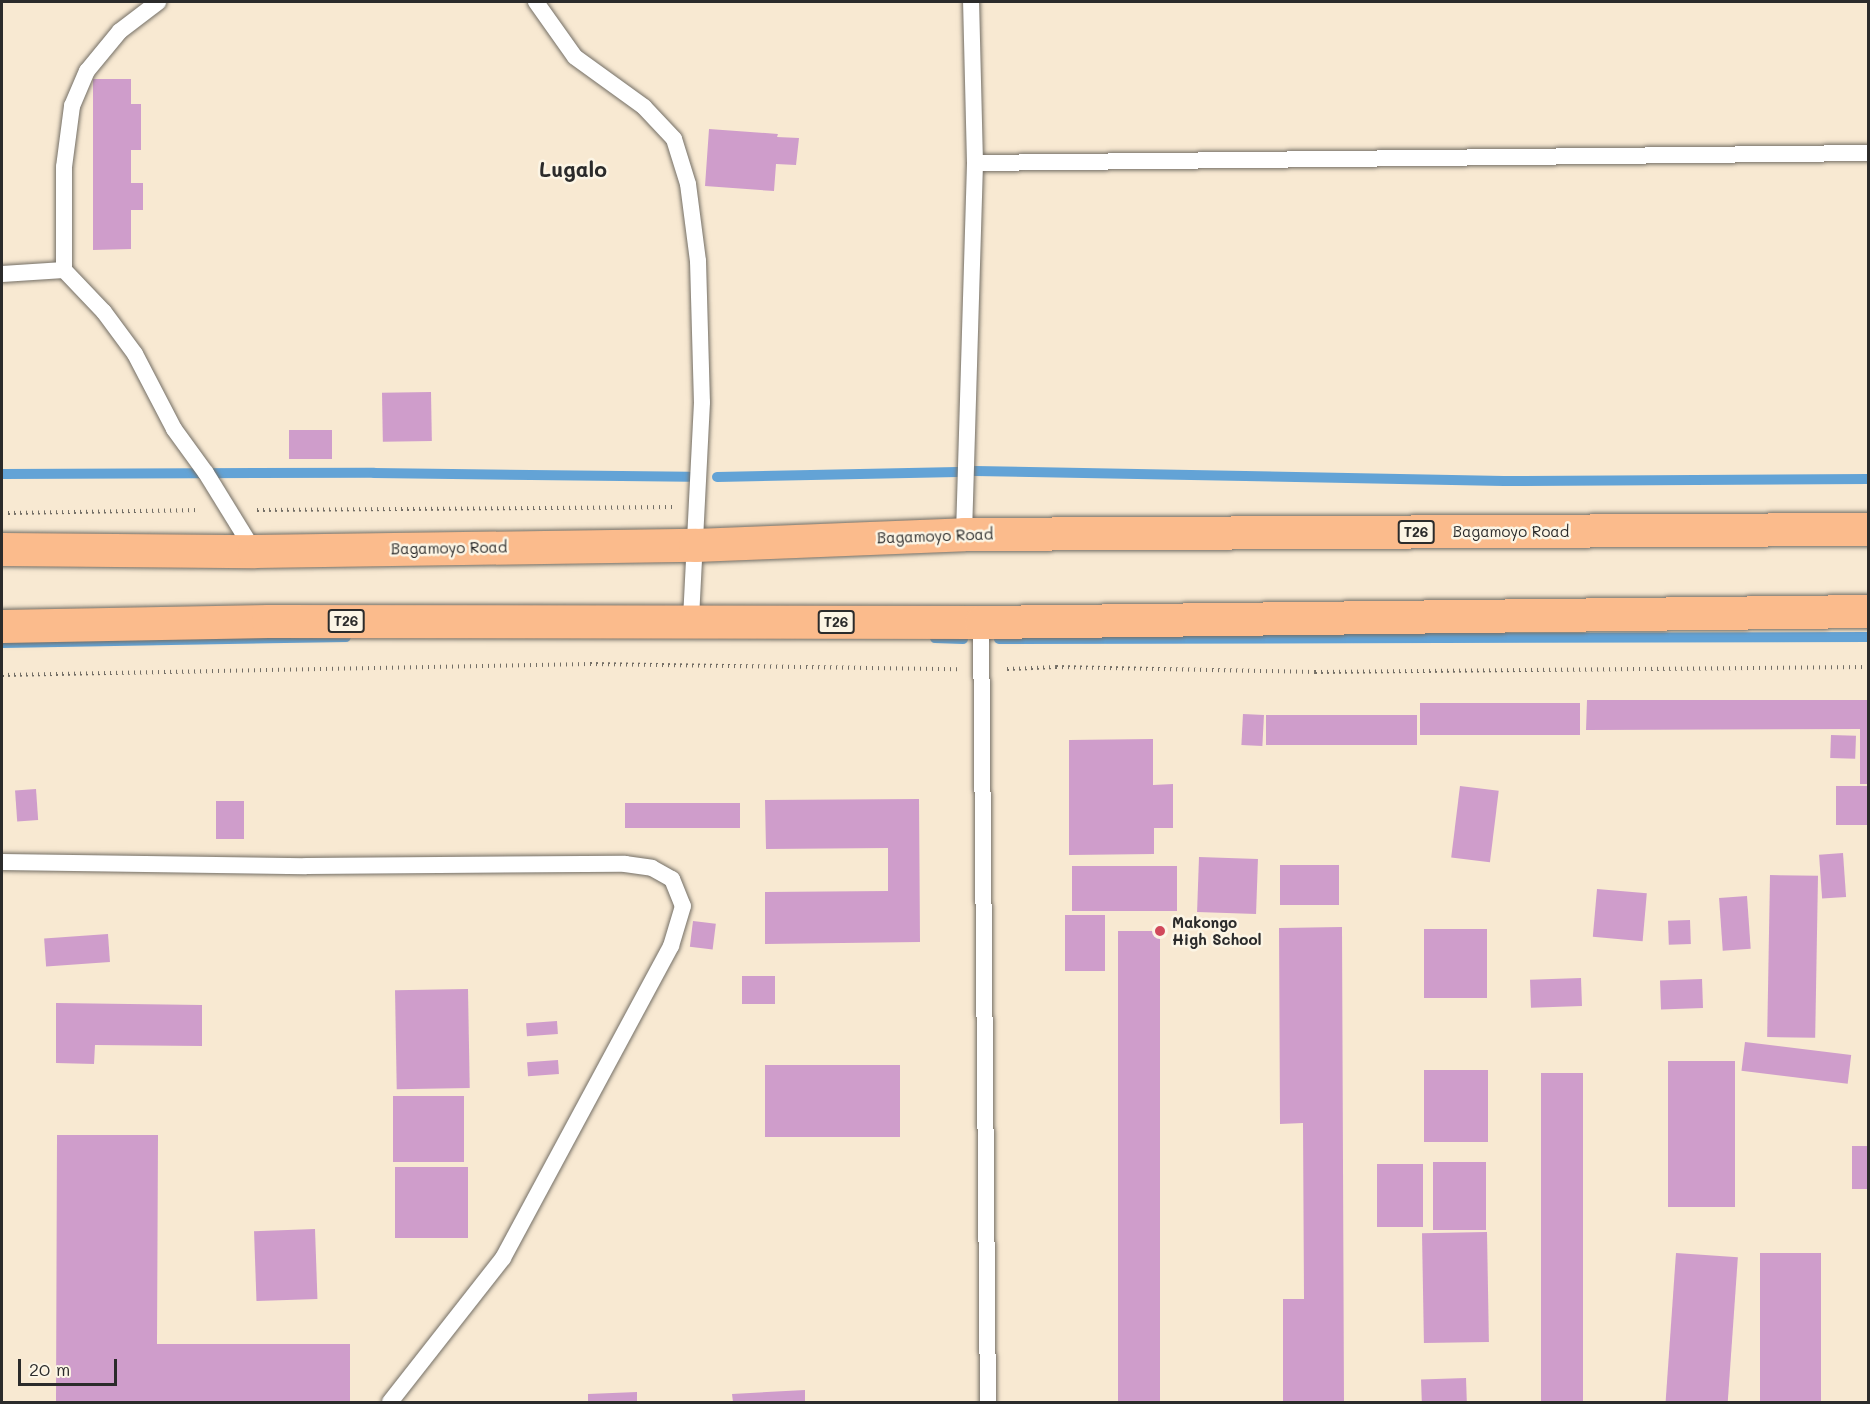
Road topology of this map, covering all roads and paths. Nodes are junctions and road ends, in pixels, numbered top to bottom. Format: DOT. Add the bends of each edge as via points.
graph roads {
  1 [pos="158,2"];
  2 [pos="536,2"];
  3 [pos="971,2"];
  4 [pos="1869,153"];
  5 [pos="975,163"];
  6 [pos="64,270"];
  7 [pos="2,274"];
  8 [pos="698,507"];
  9 [pos="230,510"];
  10 [pos="2,513"];
  11 [pos="1869,530"];
  12 [pos="964,534"];
  13 [pos="695,545"];
  14 [pos="2,549"];
  15 [pos="254,551"];
  16 [pos="1869,611"];
  17 [pos="691,621"];
  18 [pos="981,622"];
  19 [pos="2,626"];
  20 [pos="1869,667"];
  21 [pos="981,670"];
  22 [pos="2,675"];
  23 [pos="2,862"];
  24 [pos="390,1402"];
  25 [pos="987,1402"];
  1 -- 6 [label="lane" via="120,31 87,71 72,106 64,167"];
  2 -- 8 [label="lane" via="575,57 644,107 674,139 688,184 698,261 702,402"];
  3 -- 5 [label="lane"];
  4 -- 5 [label="lane"];
  5 -- 12 [label="lane"];
  6 -- 7 [label="lane"];
  6 -- 9 [label="lane" via="104,312 135,354 174,429"];
  8 -- 9 [label="path"];
  8 -- 13 [label="lane"];
  9 -- 10 [label="path"];
  9 -- 15 [label="lane"];
  11 -- 12 [label="highway, Bagamoyo Road / T26"];
  12 -- 13 [label="highway, Bagamoyo Road / T26"];
  13 -- 15 [label="highway, Bagamoyo Road / T26"];
  13 -- 17 [label="lane"];
  14 -- 15 [label="highway, Bagamoyo Road / T26"];
  16 -- 18 [label="highway, T26"];
  17 -- 18 [label="highway, T26"];
  17 -- 19 [label="highway, T26" via="268,621"];
  18 -- 21 [label="lane"];
  20 -- 21 [label="path" via="1315,672 1056,667"];
  21 -- 22 [label="path" via="590,664"];
  21 -- 25 [label="lane"];
  23 -- 24 [label="lane" via="306,866 625,864 652,868 672,879 683,906 671,946 503,1258"];
}
